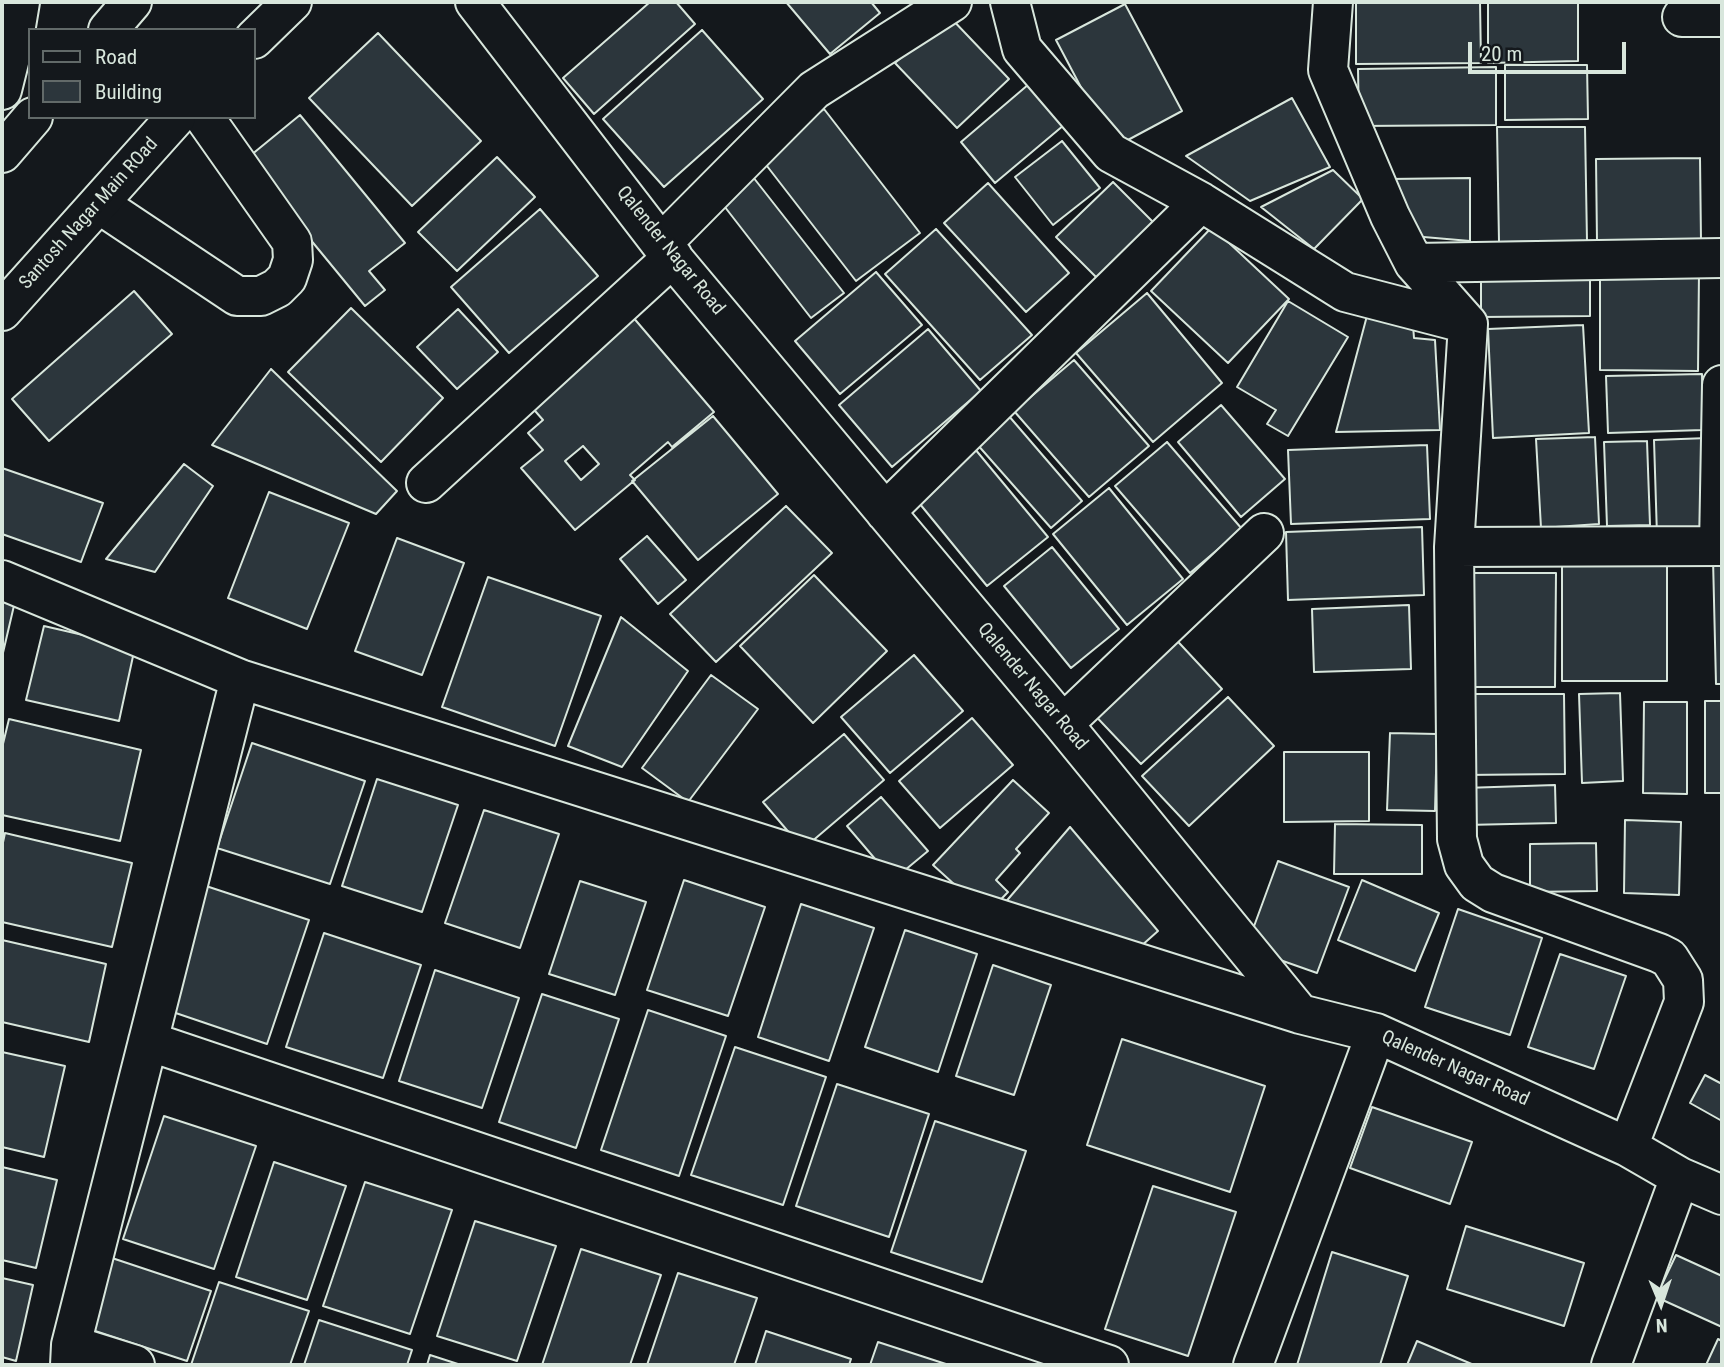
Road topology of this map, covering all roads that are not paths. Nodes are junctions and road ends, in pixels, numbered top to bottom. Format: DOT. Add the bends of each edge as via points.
graph roads {
  1 [pos="20,2"];
  2 [pos="132,2"];
  3 [pos="292,2"];
  4 [pos="474,2"];
  5 [pos="952,2"];
  6 [pos="1010,2"];
  7 [pos="1333,2"];
  8 [pos="1682,17"];
  9 [pos="1722,17"];
  10 [pos="110,28"];
  11 [pos="256,37"];
  12 [pos="2,90"];
  13 [pos="31,119"];
  14 [pos="174,119"];
  15 [pos="205,119"];
  16 [pos="2,153"];
  17 [pos="1201,202"];
  18 [pos="99,204"];
  19 [pos="667,251"];
  20 [pos="1722,258"];
  21 [pos="1414,263"];
  22 [pos="2,311"];
  23 [pos="1468,324"];
  24 [pos="1722,385"];
  25 [pos="426,484"];
  26 [pos="885,512"];
  27 [pos="1264,533"];
  28 [pos="1721,546"];
  29 [pos="1454,547"];
  30 [pos="2,580"];
  31 [pos="240,679"];
  32 [pos="1063,724"];
  33 [pos="1300,1014"];
  34 [pos="1376,1033"];
  35 [pos="148,1041"];
  36 [pos="1628,1147"];
  37 [pos="1680,1177"];
  38 [pos="1722,1195"];
  39 [pos="70,1355"];
  40 [pos="135,1365"];
  41 [pos="1109,1365"];
  42 [pos="1253,1365"];
  43 [pos="1611,1365"];
  1 -- 12 [label="street"];
  2 -- 10 [label="street"];
  3 -- 11 [label="street"];
  4 -- 19 [label="street, Qalender Nagar Road"];
  5 -- 19 [label="street" via="814,90"];
  6 -- 17 [label="street" via="1021,48 1111,153"];
  7 -- 21 [label="street" via="1328,70"];
  8 -- 9 [label="street"];
  13 -- 16 [label="street"];
  14 -- 18 [label="street, Santosh Nagar Main ROad"];
  15 -- 18 [label="street" via="292,242 293,260 287,278 277,288 261,296 237,296"];
  17 -- 23 [label="street" via="1345,292"];
  17 -- 26 [label="street"];
  18 -- 22 [label="street, Santosh Nagar Main ROad"];
  19 -- 25 [label="street"];
  19 -- 26 [label="street, Qalender Nagar Road"];
  20 -- 21 [label="street"];
  21 -- 23 [label="street"];
  23 -- 29 [label="street"];
  24 -- 28 [label="street"];
  26 -- 32 [label="street, Qalender Nagar Road"];
  27 -- 32 [label="street"];
  28 -- 29 [label="street"];
  29 -- 36 [label="street" via="1457,839 1464,865 1477,883 1493,893 1669,958 1683,980 1684,1002"];
  30 -- 31 [label="street"];
  31 -- 33 [label="street"];
  31 -- 35 [label="street"];
  32 -- 33 [label="street, Qalender Nagar Road"];
  33 -- 34 [label="street, Qalender Nagar Road"];
  34 -- 36 [label="street, Qalender Nagar Road"];
  34 -- 42 [label="street"];
  35 -- 39 [label="street"];
  35 -- 41 [label="street"];
  36 -- 37 [label="street, Qalender Nagar Road"];
  37 -- 38 [label="street, Qalender Nagar Road"];
  37 -- 43 [label="street"];
  39 -- 40 [label="street"];
}
